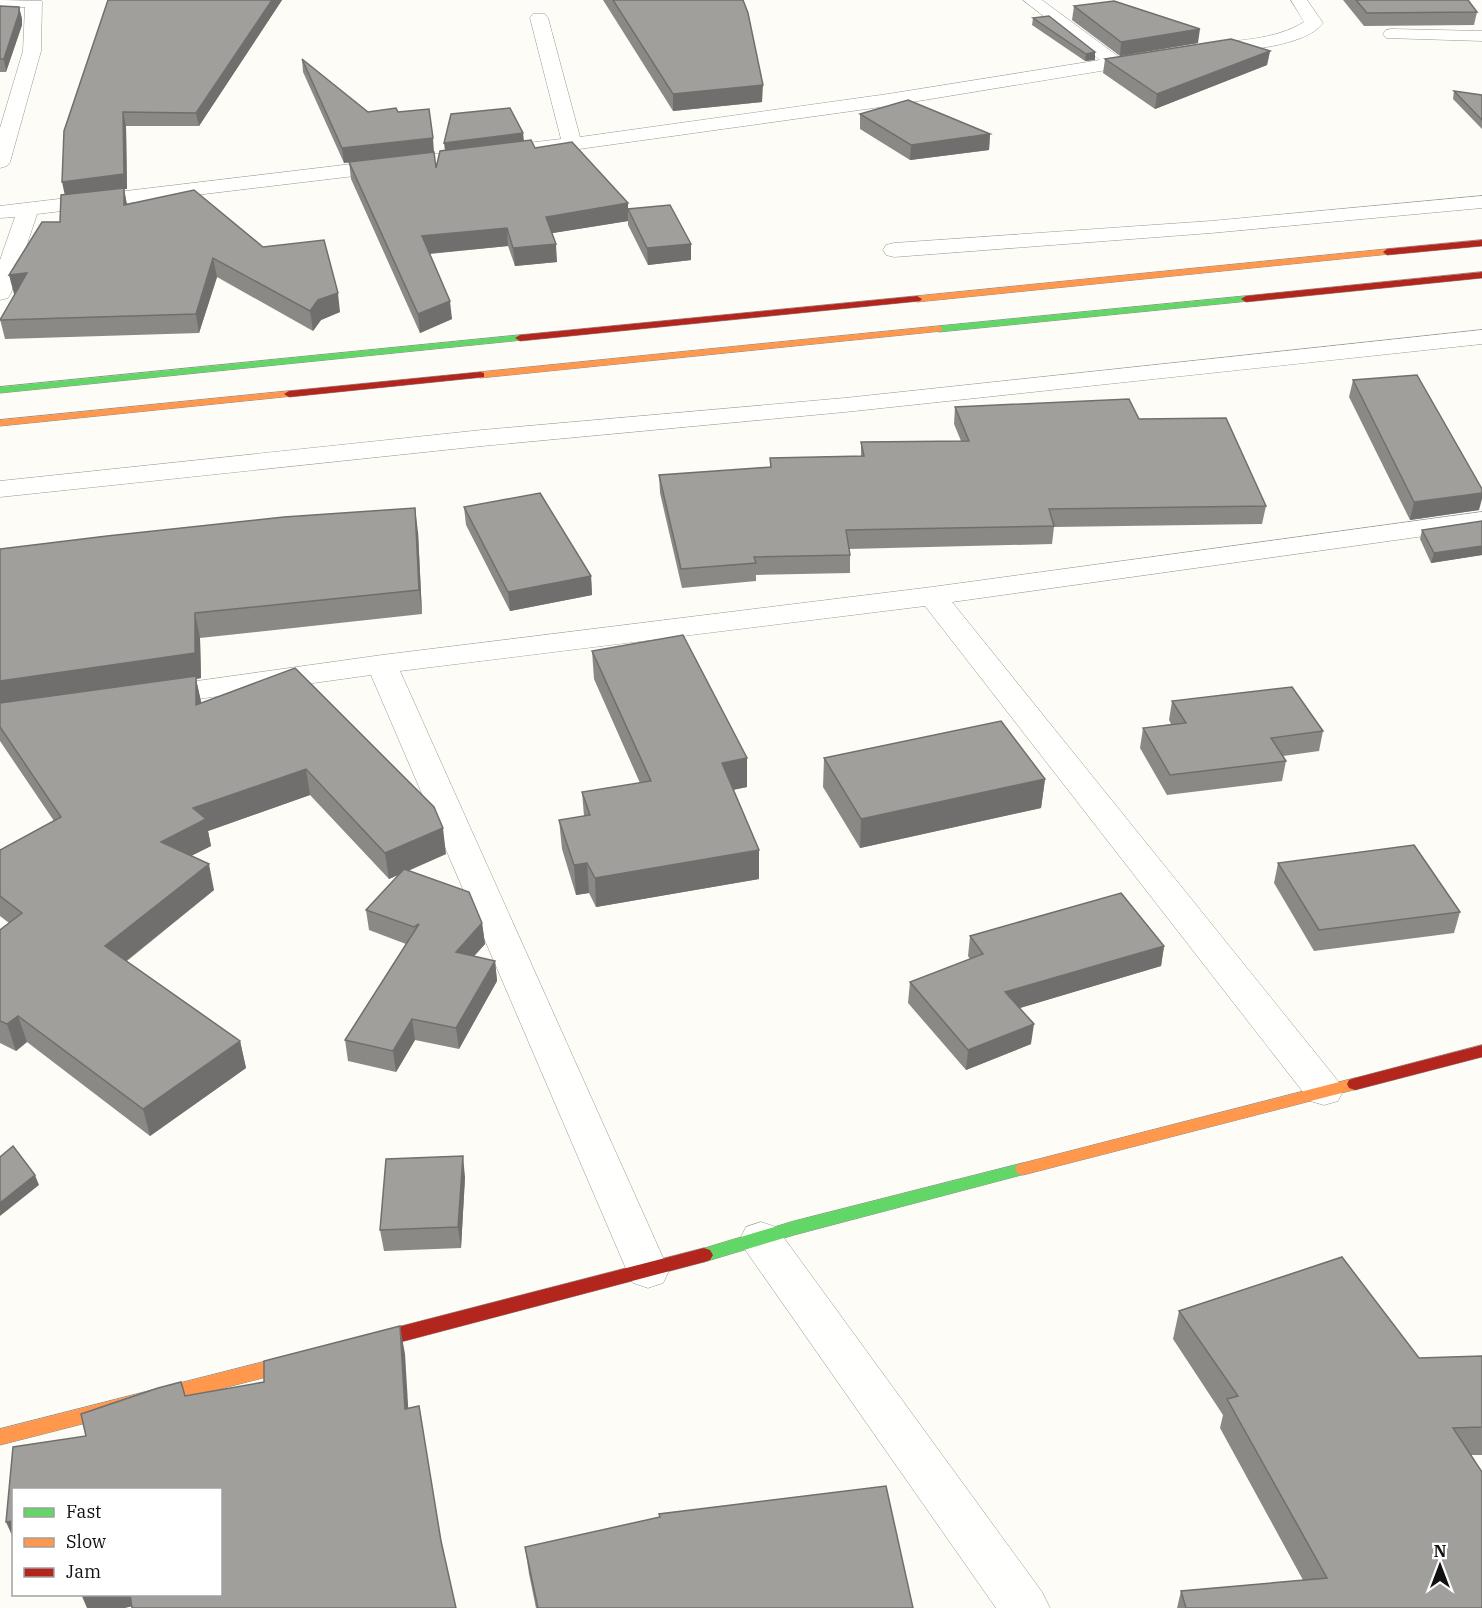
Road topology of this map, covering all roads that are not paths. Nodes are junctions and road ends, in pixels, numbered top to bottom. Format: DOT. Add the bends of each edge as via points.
graph roads {
  1 [pos="1031,0"];
  2 [pos="1299,0"];
  3 [pos="34,1"];
  4 [pos="0,3"];
  5 [pos="539,18"];
  6 [pos="1392,34"];
  7 [pos="1482,36"];
  8 [pos="1115,63"];
  9 [pos="572,144"];
  10 [pos="0,162"];
  11 [pos="1482,202"];
  12 [pos="28,208"];
  13 [pos="0,212"];
  14 [pos="1482,243"];
  15 [pos="894,250"];
  16 [pos="1482,275"];
  17 [pos="0,293"];
  18 [pos="1482,337"];
  19 [pos="0,390"];
  20 [pos="0,423"];
  21 [pos="0,489"];
  22 [pos="1482,520"];
  23 [pos="932,596"];
  24 [pos="382,664"];
  25 [pos="126,700"];
  26 [pos="1482,1051"];
  27 [pos="1324,1091"];
  28 [pos="761,1239"];
  29 [pos="648,1271"];
  30 [pos="347,1348"];
  31 [pos="324,1354"];
  32 [pos="0,1437"];
  33 [pos="1025,1608"];
  1 -- 8 [label="street"];
  2 -- 8 [label="street" via="1314,22 1306,29 1275,38"];
  3 -- 4 [label="street"];
  3 -- 10 [label="street" via="32,51"];
  5 -- 9 [label="street"];
  6 -- 7 [label="street"];
  8 -- 9 [label="street" via="888,100"];
  9 -- 12 [label="street"];
  11 -- 15 [label="street"];
  12 -- 13 [label="street"];
  12 -- 17 [label="street"];
  14 -- 19 [label="main road"];
  16 -- 20 [label="main road"];
  18 -- 21 [label="street"];
  22 -- 23 [label="street"];
  23 -- 24 [label="street"];
  23 -- 27 [label="street"];
  24 -- 25 [label="street"];
  24 -- 29 [label="street"];
  26 -- 27 [label="main road"];
  27 -- 28 [label="main road"];
  28 -- 29 [label="main road"];
  28 -- 33 [label="street"];
  29 -- 30 [label="main road"];
  31 -- 32 [label="main road"];
}
